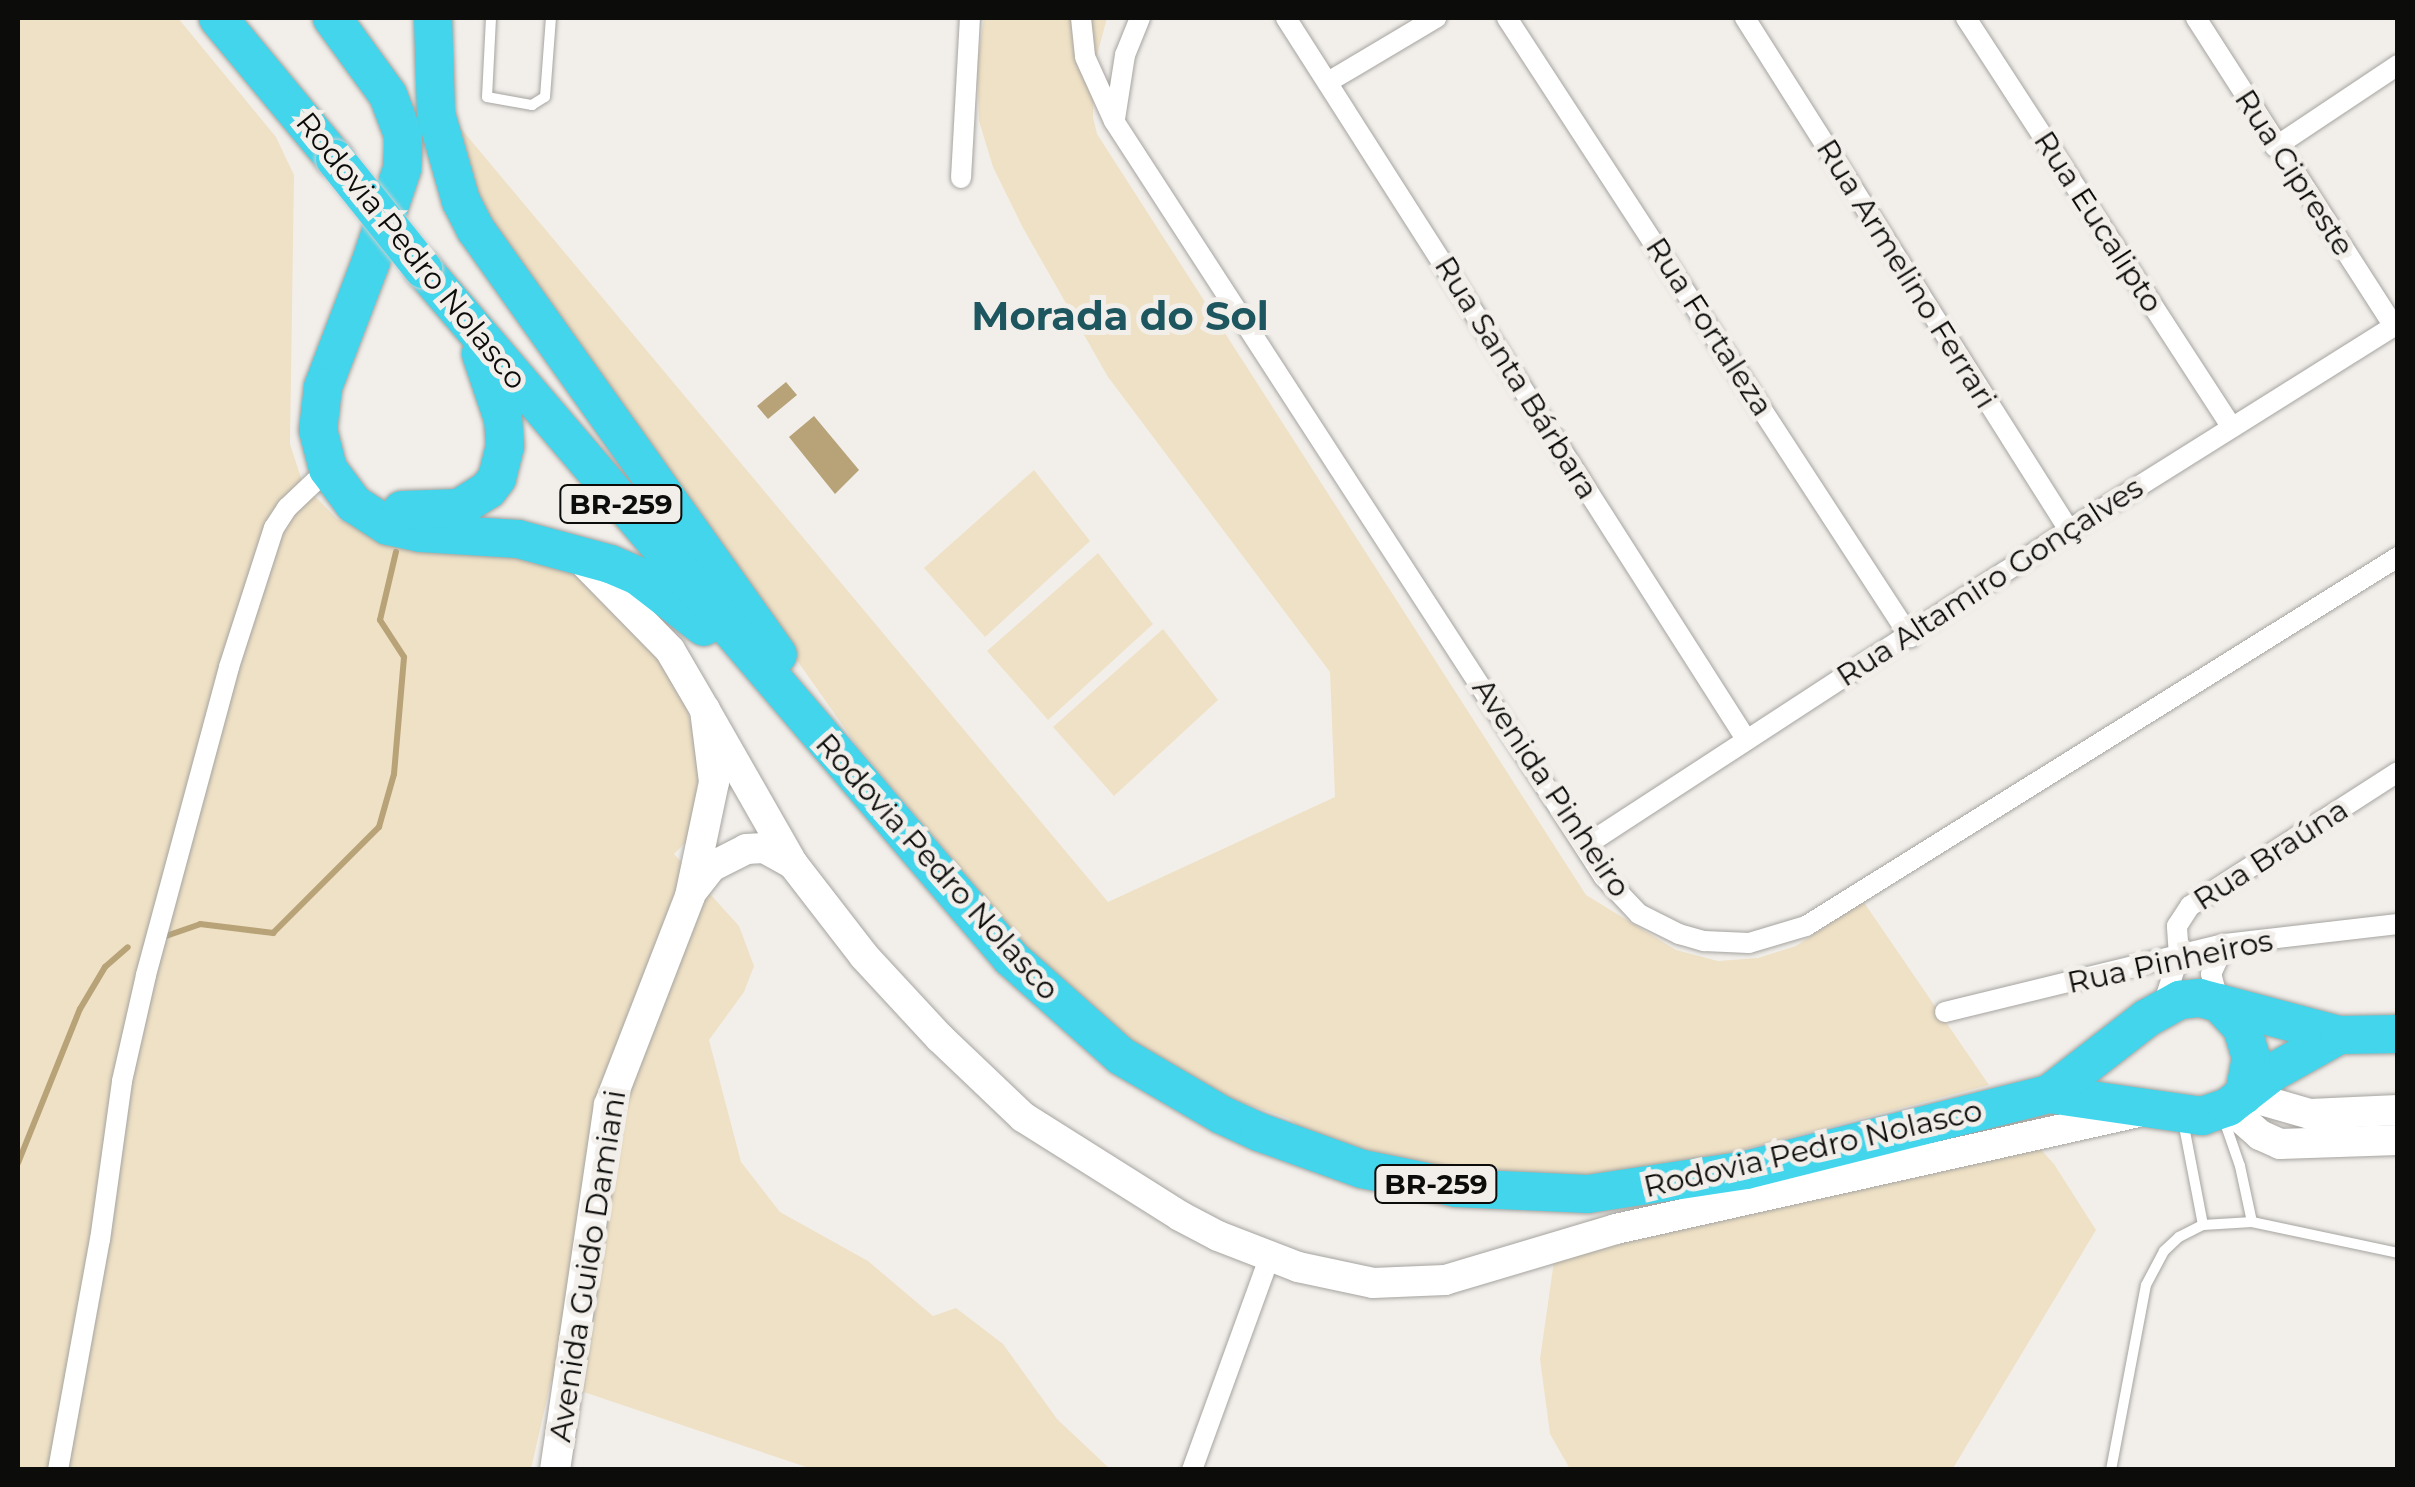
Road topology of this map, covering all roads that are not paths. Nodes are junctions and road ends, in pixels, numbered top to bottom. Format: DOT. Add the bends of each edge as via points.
graph roads {
  1 [pos="218,18"];
  2 [pos="332,18"];
  3 [pos="432,18"];
  4 [pos="491,18"];
  5 [pos="550,18"];
  6 [pos="970,18"];
  7 [pos="1081,18"];
  8 [pos="1140,18"];
  9 [pos="1286,18"];
  10 [pos="1436,18"];
  11 [pos="1507,18"];
  12 [pos="1966,18"];
  13 [pos="2196,18"];
  14 [pos="1753,21"];
  15 [pos="2398,65"];
  16 [pos="1328,82"];
  17 [pos="436,114"];
  18 [pos="1114,121"];
  19 [pos="2275,147"];
  20 [pos="961,178"];
  21 [pos="469,324"];
  22 [pos="2396,326"];
  23 [pos="2231,426"];
  24 [pos="328,469"];
  25 [pos="2069,530"];
  26 [pos="576,554"];
  27 [pos="2398,557"];
  28 [pos="1910,638"];
  29 [pos="774,684"];
  30 [pos="705,710"];
  31 [pos="1746,739"];
  32 [pos="2398,772"];
  33 [pos="1586,845"];
  34 [pos="921,857"];
  35 [pos="793,864"];
  36 [pos="690,896"];
  37 [pos="2398,924"];
  38 [pos="2225,944"];
  39 [pos="2179,956"];
  40 [pos="2218,1002"];
  41 [pos="2162,1008"];
  42 [pos="1945,1012"];
  43 [pos="2130,1033"];
  44 [pos="2398,1034"];
  45 [pos="2339,1035"];
  46 [pos="2049,1094"];
  47 [pos="2231,1104"];
  48 [pos="2398,1110"];
  49 [pos="2168,1112"];
  50 [pos="2398,1140"];
  51 [pos="2252,1222"];
  52 [pos="2203,1225"];
  53 [pos="2398,1253"];
  54 [pos="1269,1258"];
  55 [pos="58,1470"];
  56 [pos="555,1470"];
  57 [pos="1192,1470"];
  58 [pos="2111,1470"];
  1 -- 21 [label="highway, Rodovia Pedro Nolasco / BR-259, bridge"];
  2 -- 24 [label="highway" via="388,95 403,150 376,248 323,387 318,430"];
  3 -- 17 [label="highway"];
  4 -- 5 [label="lane" via="487,96 532,105 545,98"];
  6 -- 20 [label="street"];
  7 -- 18 [label="street, Avenida Pinheiro" via="1085,57"];
  8 -- 18 [label="street" via="1125,54"];
  9 -- 16 [label="street, Rua Santa Bárbara"];
  10 -- 16 [label="street"];
  11 -- 28 [label="street, Rua Fortaleza"];
  12 -- 23 [label="street, Rua Eucalipto"];
  13 -- 19 [label="street, Rua Cipreste"];
  14 -- 25 [label="street, Rua Armelino Ferrari"];
  15 -- 19 [label="street"];
  16 -- 31 [label="street, Rua Santa Bárbara"];
  17 -- 21 [label="highway" via="339,392 335,424 346,472 387,507 413,513 459,508 497,478 503,419"];
  17 -- 34 [label="highway" via="461,201 492,254"];
  18 -- 33 [label="street, Avenida Pinheiro"];
  19 -- 22 [label="street, Rua Cipreste"];
  21 -- 29 [label="highway, Rodovia Pedro Nolasco / BR-259"];
  22 -- 23 [label="street, Rua Altamiro Gonçalves"];
  23 -- 25 [label="street, Rua Altamiro Gonçalves"];
  24 -- 26 [label="highway" via="354,504 388,526 518,539"];
  24 -- 55 [label="street" via="274,528 252,584 192,802 122,1081"];
  25 -- 28 [label="street, Rua Altamiro Gonçalves"];
  26 -- 29 [label="highway" via="638,576"];
  26 -- 30 [label="street, Avenida Guido Damiani" via="670,650"];
  27 -- 33 [label="street, Avenida Pinheiro" via="1788,933 1728,944 1679,934 1639,914 1604,877"];
  28 -- 31 [label="street, Rua Altamiro Gonçalves"];
  29 -- 34 [label="highway, Rodovia Pedro Nolasco / BR-259"];
  30 -- 35 [label="street"];
  30 -- 36 [label="street, Avenida Guido Damiani" via="714,782"];
  31 -- 33 [label="street, Rua Altamiro Gonçalves"];
  32 -- 39 [label="street, Rua Braúna" via="2190,906 2176,926"];
  34 -- 46 [label="highway, Rodovia Pedro Nolasco / BR-259" via="1011,958 1121,1056 1222,1115 1362,1169 1499,1192 1616,1192 1746,1170"];
  35 -- 36 [label="street, Avenida Guido Damiani" via="764,848 746,849 711,866"];
  35 -- 54 [label="street" via="890,983 1023,1117 1180,1216"];
  36 -- 56 [label="street, Avenida Guido Damiani" via="609,1104"];
  37 -- 38 [label="street, Rua Pinheiros"];
  38 -- 39 [label="street, Rua Pinheiros"];
  38 -- 40 [label="street" via="2210,974"];
  39 -- 41 [label="street, Rua Braúna"];
  39 -- 42 [label="street, Rua Pinheiros"];
  40 -- 41 [label="highway" via="2180,1000"];
  40 -- 45 [label="highway"];
  40 -- 47 [label="highway" via="2242,1028 2251,1058"];
  41 -- 43 [label="highway, Rodovia Pedro Nolasco / BR-259"];
  43 -- 46 [label="highway, Rodovia Pedro Nolasco / BR-259"];
  43 -- 49 [label="highway" via="2123,1067 2128,1086"];
  44 -- 45 [label="highway"];
  45 -- 47 [label="highway, Rodovia Pedro Nolasco / BR-259"];
  46 -- 49 [label="highway, Rodovia Pedro Nolasco / BR-259"];
  47 -- 48 [label="street" via="2310,1114"];
  47 -- 49 [label="highway, Rodovia Pedro Nolasco / BR-259"];
  47 -- 50 [label="street" via="2260,1135 2280,1144"];
  47 -- 51 [label="lane"];
  49 -- 52 [label="lane"];
  49 -- 54 [label="street" via="1616,1229 1434,1282 1374,1283"];
  51 -- 52 [label="lane"];
  51 -- 53 [label="lane"];
  52 -- 58 [label="lane" via="2164,1251 2146,1286"];
  54 -- 57 [label="street"];
}
